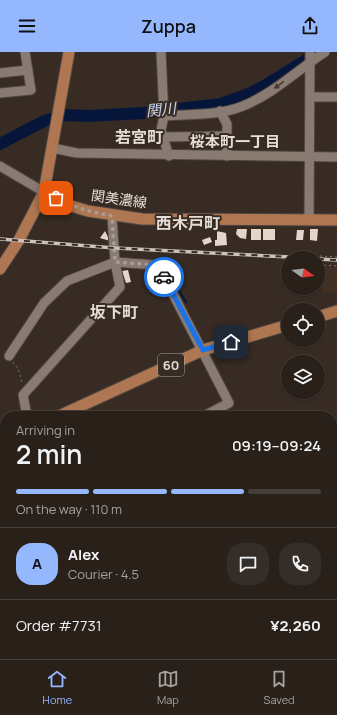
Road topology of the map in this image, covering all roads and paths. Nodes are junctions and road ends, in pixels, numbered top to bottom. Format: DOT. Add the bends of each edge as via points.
graph roads {
  1 [pos="25,52"];
  2 [pos="69,52"];
  3 [pos="161,52"];
  4 [pos="310,52"];
  5 [pos="325,52"];
  6 [pos="310,62"];
  7 [pos="28,70"];
  8 [pos="0,73"];
  9 [pos="0,93"];
  10 [pos="310,97"];
  11 [pos="337,97"];
  12 [pos="220,111"];
  13 [pos="164,116"];
  14 [pos="227,136"];
  15 [pos="163,137"];
  16 [pos="52,148"];
  17 [pos="169,156"];
  18 [pos="228,156"];
  19 [pos="309,157"];
  20 [pos="337,157"];
  21 [pos="0,166"];
  22 [pos="44,192"];
  23 [pos="112,216"];
  24 [pos="309,220"];
  25 [pos="337,220"];
  26 [pos="325,256"];
  27 [pos="337,257"];
  28 [pos="115,262"];
  29 [pos="325,265"];
  30 [pos="337,266"];
  31 [pos="0,269"];
  32 [pos="337,311"];
  33 [pos="325,314"];
  34 [pos="281,328"];
  35 [pos="203,350"];
  36 [pos="8,356"];
  37 [pos="24,395"];
  38 [pos="26,411"];
  39 [pos="71,411"];
  40 [pos="214,411"];
  41 [pos="13,659"];
  42 [pos="36,659"];
  1 -- 7 [label="street"];
  2 -- 16 [label="main road"];
  3 -- 13 [label="street"];
  4 -- 6 [label="street"];
  5 -- 6 [label="street"];
  6 -- 10 [label="street"];
  6 -- 12 [label="street, one-way" via="263,97 242,107"];
  7 -- 8 [label="street"];
  7 -- 9 [label="street" via="31,90"];
  10 -- 11 [label="street"];
  10 -- 19 [label="street"];
  12 -- 13 [label="street"];
  12 -- 14 [label="street" via="227,124"];
  13 -- 15 [label="street" via="160,130"];
  14 -- 15 [label="street"];
  14 -- 18 [label="street"];
  15 -- 17 [label="street"];
  16 -- 17 [label="street" via="78,153"];
  16 -- 22 [label="main road"];
  17 -- 18 [label="street"];
  18 -- 19 [label="street"];
  19 -- 20 [label="street"];
  19 -- 24 [label="street"];
  21 -- 22 [label="street"];
  22 -- 23 [label="main road, 関美濃線" via="68,205"];
  22 -- 31 [label="main road" via="19,240"];
  23 -- 24 [label="main road, 関美濃線" via="142,219"];
  23 -- 28 [label="street"];
  24 -- 25 [label="main road, 関美濃線"];
  26 -- 27 [label="path"];
  28 -- 35 [label="street" via="159,267"];
  28 -- 36 [label="street" via="67,281 44,303"];
  28 -- 37 [label="street" via="120,288"];
  29 -- 30 [label="path"];
  32 -- 33 [label="main road"];
  34 -- 35 [label="main road, 60"];
  35 -- 39 [label="main road, 60"];
  35 -- 40 [label="street" via="229,403"];
  36 -- 37 [label="path" via="18,368"];
  37 -- 38 [label="street"];
  41 -- 42 [label="path"];
}
